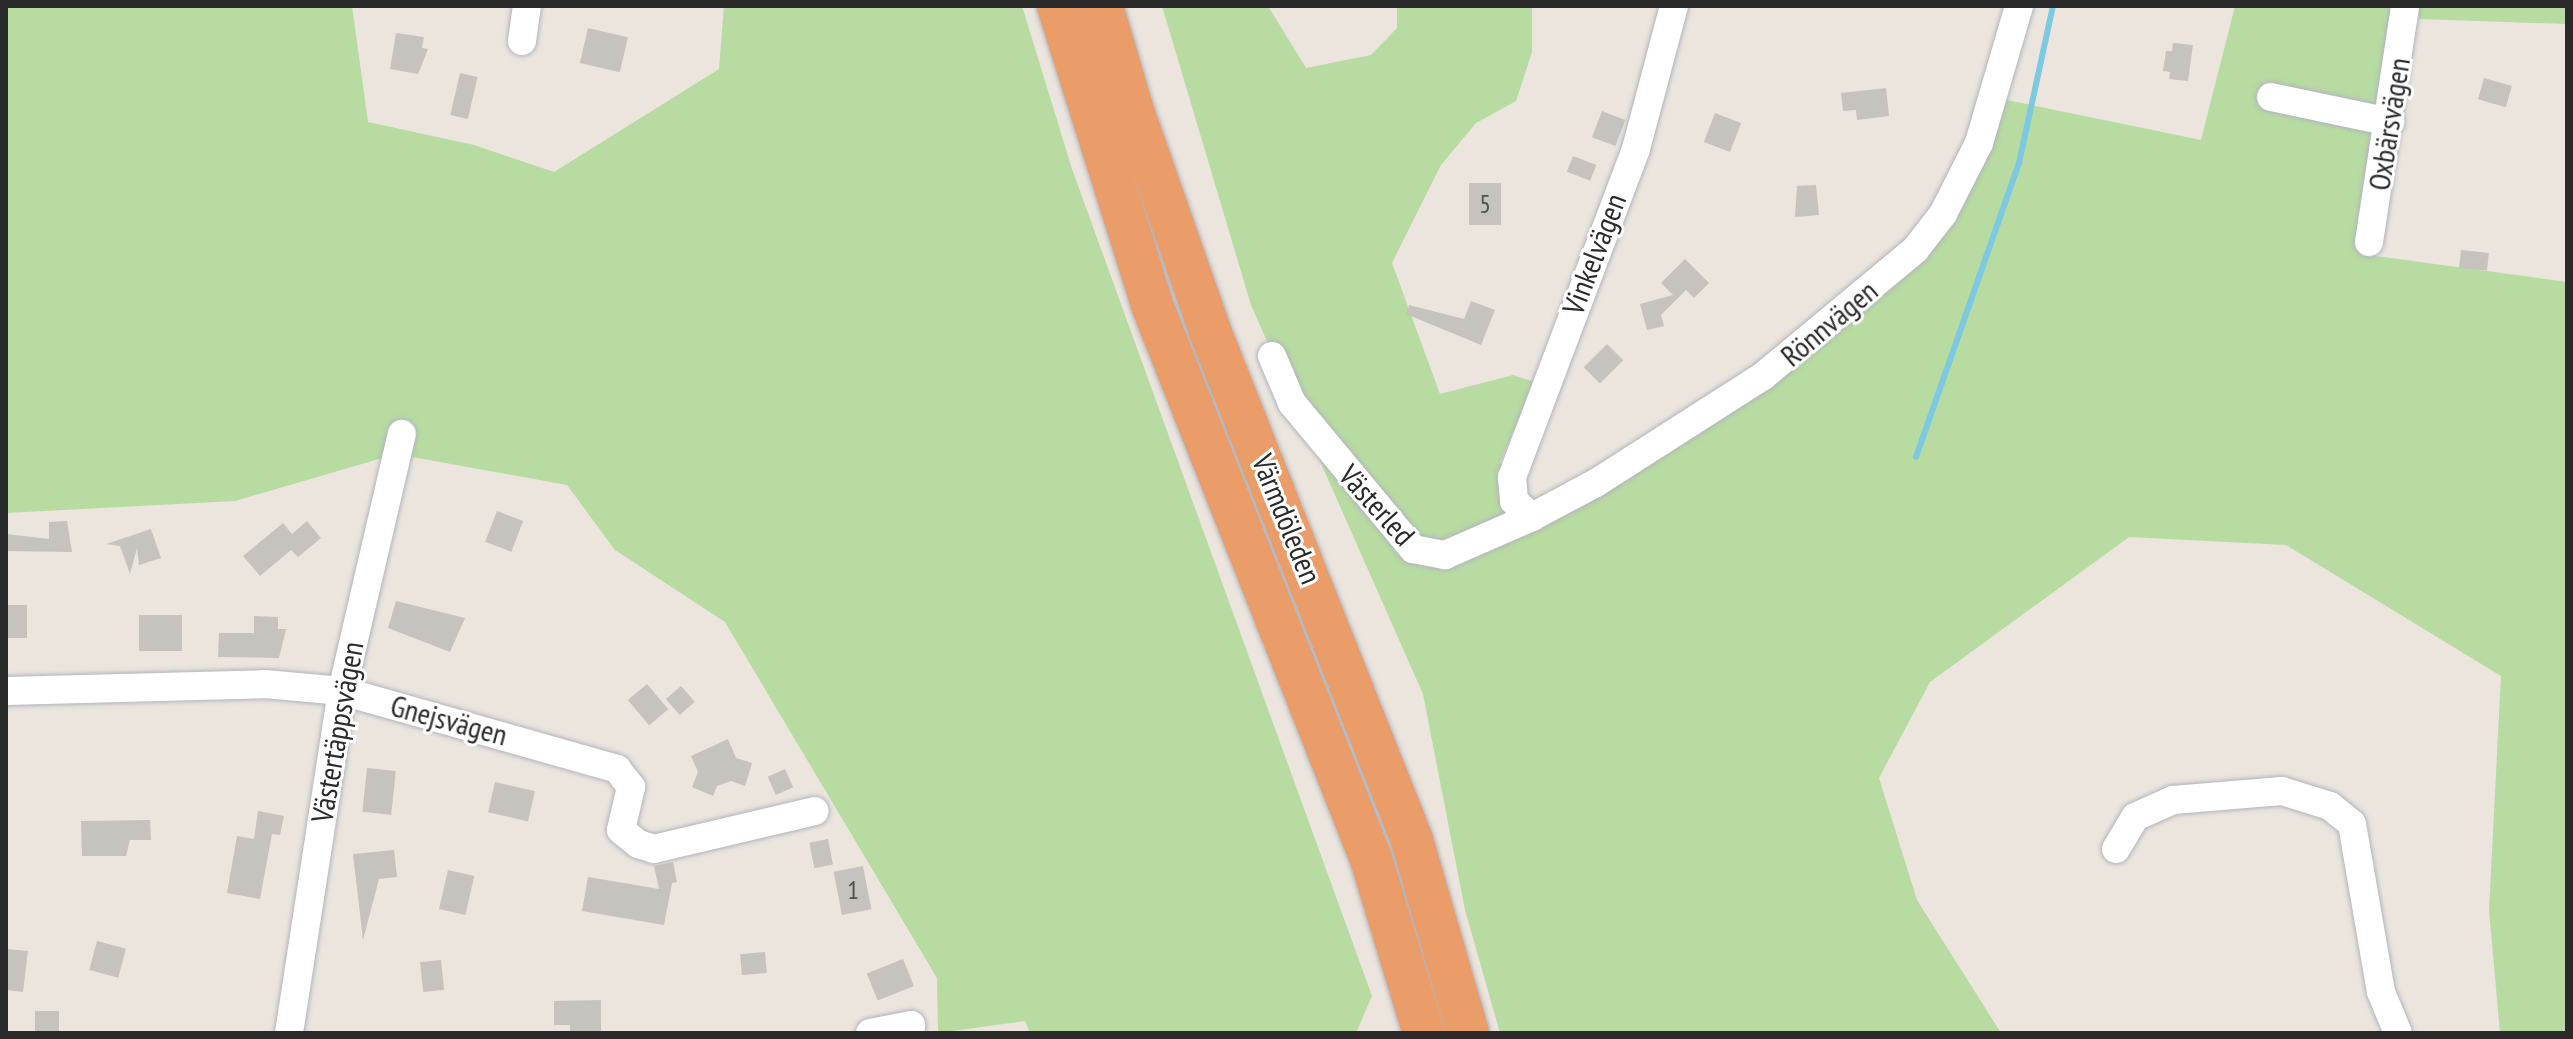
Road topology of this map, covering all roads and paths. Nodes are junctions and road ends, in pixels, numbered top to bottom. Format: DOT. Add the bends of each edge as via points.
graph roads {
  1 [pos="527,6"];
  2 [pos="1058,6"];
  3 [pos="1102,6"];
  4 [pos="1674,6"];
  5 [pos="2019,6"];
  6 [pos="2405,6"];
  7 [pos="522,41"];
  8 [pos="2271,97"];
  9 [pos="2390,122"];
  10 [pos="2369,242"];
  11 [pos="1272,356"];
  12 [pos="402,434"];
  13 [pos="1523,509"];
  14 [pos="6,691"];
  15 [pos="342,691"];
  16 [pos="815,811"];
  17 [pos="2116,849"];
  18 [pos="910,1029"];
  19 [pos="289,1033"];
  20 [pos="870,1033"];
  21 [pos="1424,1033"];
  22 [pos="1468,1033"];
  23 [pos="2398,1033"];
  1 -- 7 [label="street"];
  2 -- 21 [label="highway, Värmdöleden" via="1152,305 1371,859"];
  3 -- 22 [label="highway, Värmdöleden" via="1210,331 1412,840"];
  4 -- 13 [label="street, Vinkelvägen" via="1636,149 1521,446 1512,477"];
  5 -- 13 [label="street, Rönnvägen" via="1979,143 1943,214 1915,250 1762,377 1606,477"];
  6 -- 9 [label="street, Oxbärsvägen"];
  8 -- 9 [label="street"];
  9 -- 10 [label="street, Oxbärsvägen"];
  11 -- 13 [label="street, Västerled" via="1292,403 1413,549 1445,555"];
  12 -- 15 [label="street, Västertäppsvägen"];
  14 -- 15 [label="street, Gnejsvägen" via="265,684"];
  15 -- 16 [label="street, Gnejsvägen" via="617,769 631,787 621,830 654,849"];
  15 -- 19 [label="street, Västertäppsvägen"];
  17 -- 23 [label="street" via="2135,817 2173,800 2282,791 2330,806 2352,824 2381,992"];
  18 -- 20 [label="street"];
}
